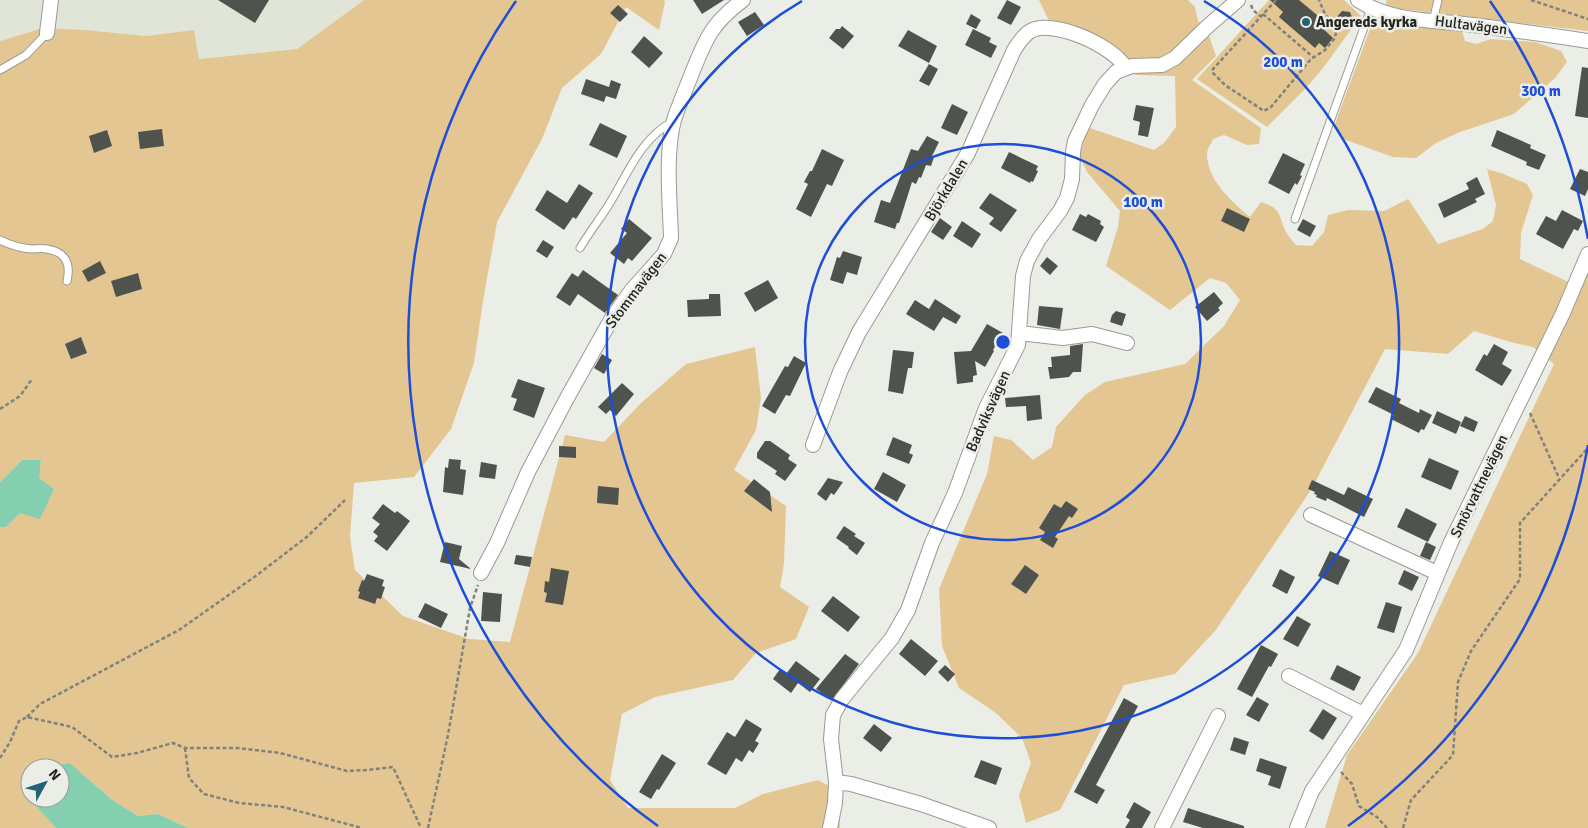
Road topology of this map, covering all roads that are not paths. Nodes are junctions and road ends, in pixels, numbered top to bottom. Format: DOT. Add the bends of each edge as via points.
graph roads {
  1 [pos="51,0"];
  2 [pos="743,0"];
  3 [pos="1238,0"];
  4 [pos="1358,0"];
  5 [pos="1438,0"];
  6 [pos="1371,8"];
  7 [pos="1433,21"];
  8 [pos="47,33"];
  9 [pos="1588,41"];
  10 [pos="1125,67"];
  11 [pos="0,70"];
  12 [pos="674,121"];
  13 [pos="1295,219"];
  14 [pos="0,240"];
  15 [pos="580,248"];
  16 [pos="1588,254"];
  17 [pos="67,281"];
  18 [pos="1019,333"];
  19 [pos="1127,343"];
  20 [pos="812,445"];
  21 [pos="1311,515"];
  22 [pos="481,573"];
  23 [pos="1437,573"];
  24 [pos="1289,676"];
  25 [pos="1363,714"];
  26 [pos="1218,716"];
  27 [pos="836,782"];
  28 [pos="830,828"];
  29 [pos="989,828"];
  30 [pos="1162,828"];
  31 [pos="1297,828"];
  1 -- 8 [label="street"];
  2 -- 12 [label="street, Stommavägen" via="725,14 705,40"];
  3 -- 10 [label="street" via="1175,58 1162,65"];
  4 -- 6 [label="street, Hultavägen"];
  5 -- 7 [label="lane"];
  6 -- 7 [label="street, Hultavägen"];
  6 -- 13 [label="lane"];
  7 -- 9 [label="street, Hultavägen"];
  8 -- 11 [label="lane" via="26,55"];
  10 -- 18 [label="street, Badviksvägen" via="1105,84 1079,130 1067,198 1040,238 1023,276"];
  10 -- 20 [label="street, Björkdalen" via="1113,54 1057,28 1039,28 1028,32 1022,39 1014,50 968,153 859,332"];
  12 -- 15 [label="lane" via="651,138"];
  12 -- 22 [label="street, Stommavägen" via="670,153 671,238 668,247 612,318 566,398"];
  14 -- 17 [label="lane" via="9,245 56,252 69,265"];
  16 -- 23 [label="street, Smörvattnevägen" via="1563,313"];
  18 -- 19 [label="street" via="1062,338 1092,334"];
  18 -- 27 [label="street, Badviksvägen" via="1018,345 986,408 908,610 892,638 842,699 833,715 831,739"];
  21 -- 23 [label="street"];
  23 -- 25 [label="street, Smörvattnevägen" via="1406,650"];
  24 -- 25 [label="street"];
  25 -- 31 [label="street, Smörvattnevägen" via="1312,791"];
  26 -- 30 [label="street"];
  27 -- 28 [label="street, Badviksvägen"];
  27 -- 29 [label="street" via="921,804"];
}
